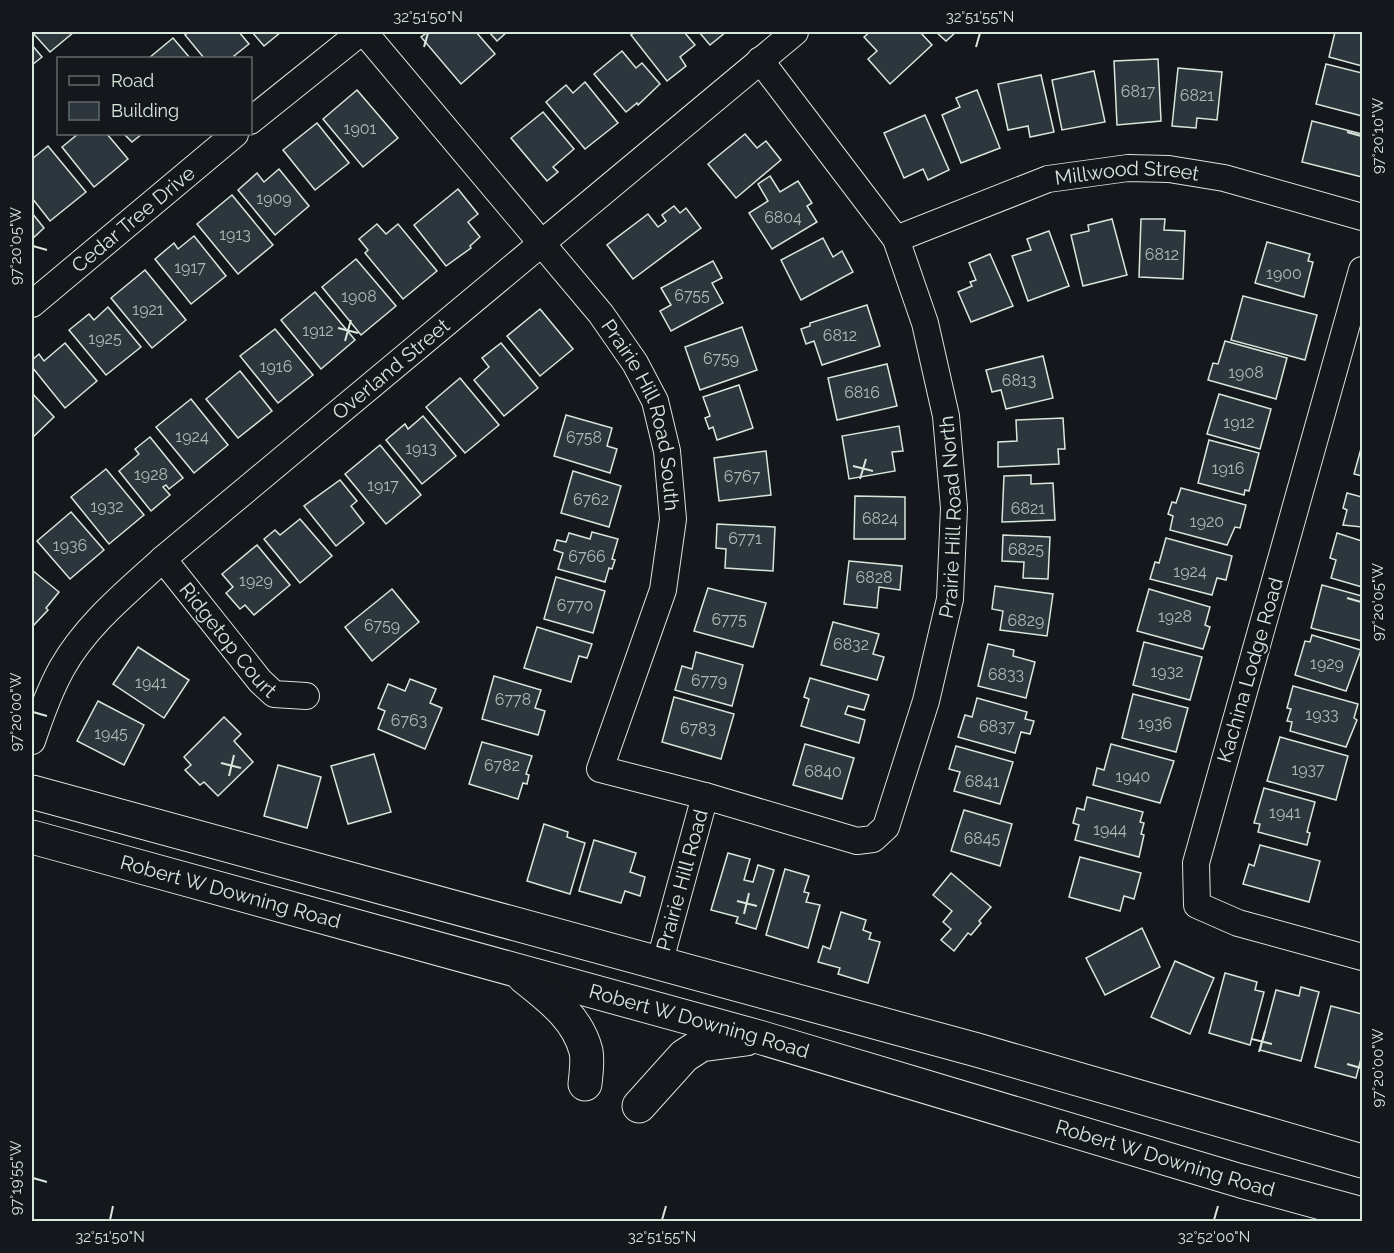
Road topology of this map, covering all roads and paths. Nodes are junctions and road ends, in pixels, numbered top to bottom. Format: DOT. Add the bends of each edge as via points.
graph roads {
  1 [pos="362,32"];
  2 [pos="795,32"];
  3 [pos="760,60"];
  4 [pos="252,119"];
  5 [pos="234,135"];
  6 [pos="1362,217"];
  7 [pos="896,239"];
  8 [pos="544,243"];
  9 [pos="1362,270"];
  10 [pos="32,304"];
  11 [pos="163,559"];
  12 [pos="306,696"];
  13 [pos="32,741"];
  14 [pos="32,792"];
  15 [pos="705,796"];
  16 [pos="32,837"];
  17 [pos="1362,957"];
  18 [pos="659,964"];
  19 [pos="516,970"];
  20 [pos="759,1037"];
  21 [pos="585,1084"];
  22 [pos="639,1106"];
  23 [pos="1362,1161"];
  24 [pos="1362,1214"];
  1 -- 4 [label="street"];
  1 -- 8 [label="street, Prairie Hill Road South"];
  2 -- 3 [label="street, Overland Street"];
  3 -- 7 [label="street, Prairie Hill Road North"];
  3 -- 8 [label="street, Overland Street"];
  5 -- 10 [label="street, Cedar Tree Drive"];
  6 -- 7 [label="street, Millwood Street" via="1224,178 1168,169 1128,168 1048,179"];
  7 -- 15 [label="street, Prairie Hill Road North" via="925,323 946,416 954,508 950,599 926,701 886,827 873,839 857,841"];
  8 -- 11 [label="street, Overland Street"];
  8 -- 15 [label="street, Prairie Hill Road South" via="635,363 655,400 667,451 673,519 663,590 600,769"];
  9 -- 17 [label="street, Kachina Lodge Road" via="1196,863 1197,905 1238,923"];
  11 -- 12 [label="street, Ridgetop Court" via="260,681 274,694"];
  11 -- 13 [label="street, Overland Street" via="85,636 62,668"];
  14 -- 18 [label="main road"];
  15 -- 18 [label="street, Prairie Hill Road"];
  16 -- 19 [label="main road, Robert W Downing Road"];
  18 -- 23 [label="main road"];
  19 -- 20 [label="main road, Robert W Downing Road"];
  19 -- 21 [label="main road" via="564,1009 578,1031 587,1053"];
  20 -- 22 [label="main road" via="701,1045 684,1056"];
  20 -- 24 [label="main road, Robert W Downing Road"];
}
